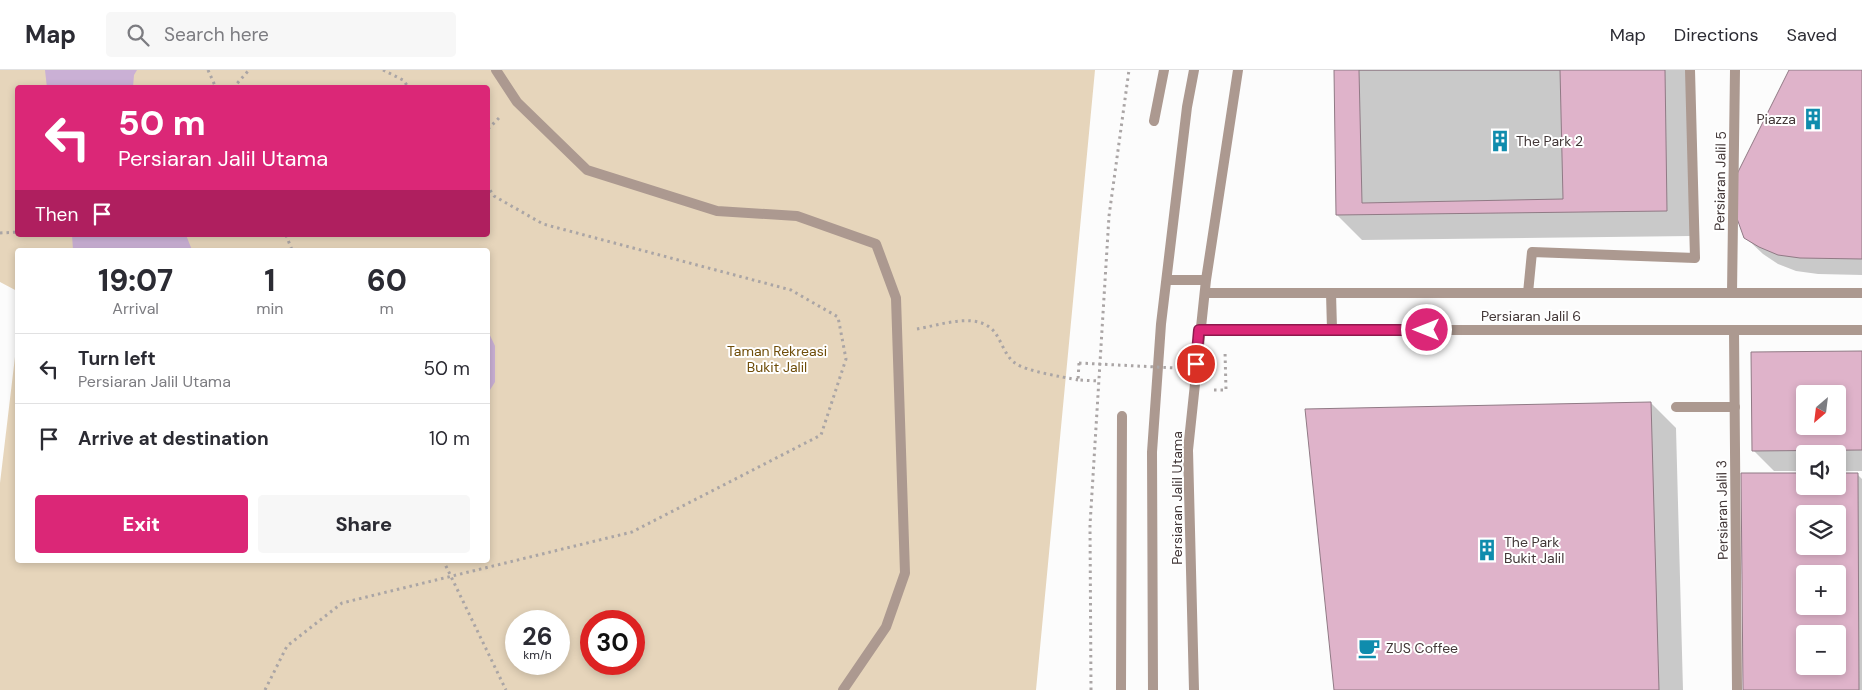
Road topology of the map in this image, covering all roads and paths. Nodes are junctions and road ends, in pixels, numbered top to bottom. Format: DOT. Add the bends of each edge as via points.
graph roads {
  1 [pos="208,70"];
  2 [pos="249,70"];
  3 [pos="383,70"];
  4 [pos="496,70"];
  5 [pos="1129,70"];
  6 [pos="1164,70"];
  7 [pos="1194,70"];
  8 [pos="1238,70"];
  9 [pos="1690,70"];
  10 [pos="1735,70"];
  11 [pos="215,85"];
  12 [pos="236,85"];
  13 [pos="406,85"];
  14 [pos="1154,121"];
  15 [pos="490,190"];
  16 [pos="15,232"];
  17 [pos="0,233"];
  18 [pos="1167,280"];
  19 [pos="1206,280"];
  20 [pos="1205,293"];
  21 [pos="1331,293"];
  22 [pos="1528,293"];
  23 [pos="1732,293"];
  24 [pos="1862,293"];
  25 [pos="1332,329"];
  26 [pos="1199,330"];
  27 [pos="1225,330"];
  28 [pos="1734,330"];
  29 [pos="1862,330"];
  30 [pos="897,332"];
  31 [pos="1214,370"];
  32 [pos="1078,380"];
  33 [pos="1099,381"];
  34 [pos="1226,390"];
  35 [pos="1676,407"];
  36 [pos="1735,407"];
  37 [pos="1122,416"];
  38 [pos="444,563"];
  39 [pos="450,576"];
  40 [pos="265,690"];
  41 [pos="506,690"];
  42 [pos="843,690"];
  43 [pos="1091,690"];
  44 [pos="1120,690"];
  45 [pos="1153,690"];
  46 [pos="1194,690"];
  47 [pos="1737,690"];
  1 -- 11 [label="path"];
  2 -- 12 [label="path"];
  3 -- 13 [label="path"];
  4 -- 30 [label="street" via="516,102 587,170 717,211 797,216 876,244 896,298"];
  5 -- 33 [label="path" via="1110,216"];
  6 -- 14 [label="street"];
  7 -- 18 [label="street, Persiaran Jalil Utama"];
  8 -- 19 [label="street, Persiaran Jalil Utama"];
  9 -- 22 [label="street" via="1696,258 1532,252"];
  10 -- 23 [label="street, Persiaran Jalil 5"];
  15 -- 39 [label="path" via="494,196 543,224 791,290 838,317 846,359 821,435 632,532"];
  16 -- 17 [label="path"];
  18 -- 19 [label="street"];
  18 -- 45 [label="street, Persiaran Jalil Utama" via="1152,452"];
  19 -- 20 [label="street, Persiaran Jalil Utama"];
  20 -- 21 [label="street, Persiaran Jalil 6"];
  20 -- 26 [label="street, Persiaran Jalil Utama"];
  21 -- 22 [label="street, Persiaran Jalil 6"];
  21 -- 25 [label="street"];
  22 -- 23 [label="street, Persiaran Jalil 6"];
  23 -- 24 [label="street, Persiaran Jalil 6"];
  25 -- 27 [label="street, Persiaran Jalil 6"];
  25 -- 28 [label="street, Persiaran Jalil 6"];
  26 -- 27 [label="street, Persiaran Jalil 6"];
  26 -- 46 [label="street, Persiaran Jalil Utama" via="1188,450"];
  27 -- 34 [label="path"];
  28 -- 29 [label="street, Persiaran Jalil 6"];
  28 -- 36 [label="street, Persiaran Jalil 3"];
  30 -- 32 [label="path" via="980,321 995,332 1015,363"];
  30 -- 42 [label="street" via="906,573 886,627"];
  31 -- 32 [label="path, bridge" via="1079,363"];
  32 -- 33 [label="path"];
  33 -- 43 [label="path" via="1090,525"];
  35 -- 36 [label="street"];
  36 -- 47 [label="street, Persiaran Jalil 3"];
  37 -- 44 [label="street"];
  38 -- 39 [label="path"];
  39 -- 40 [label="path" via="342,602 287,646"];
  39 -- 41 [label="path"];
}
